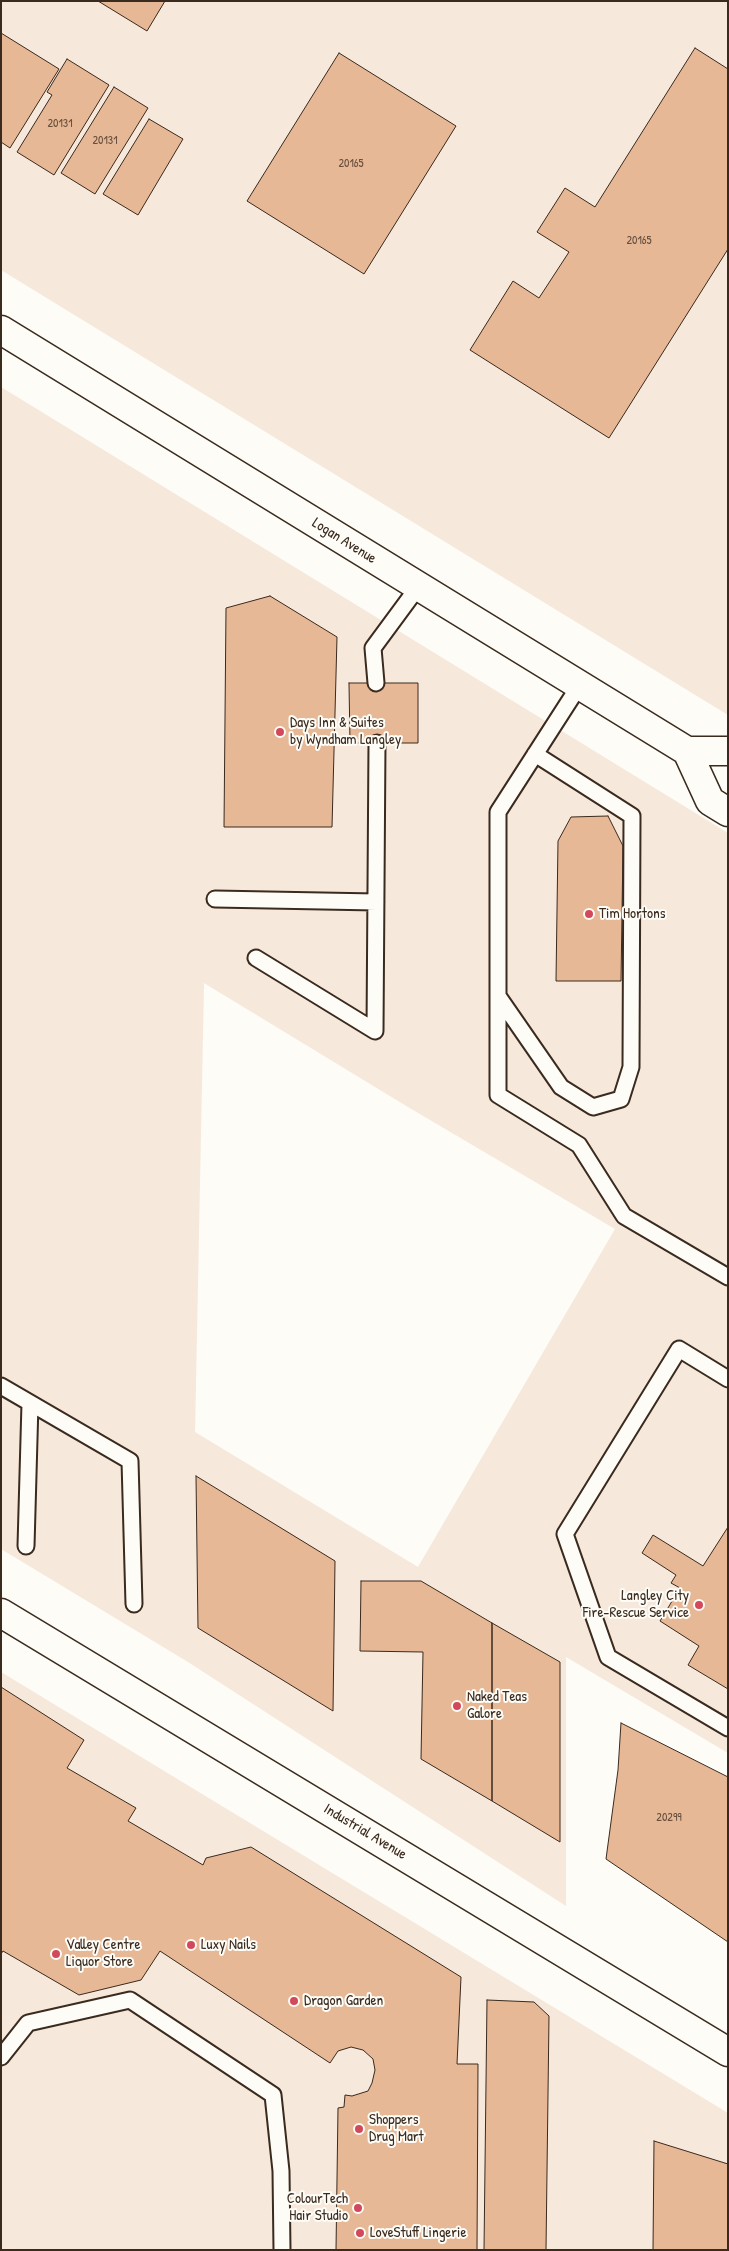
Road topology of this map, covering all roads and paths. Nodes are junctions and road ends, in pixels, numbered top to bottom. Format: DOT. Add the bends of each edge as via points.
graph roads {
  1 [pos="1,330"];
  2 [pos="418,587"];
  3 [pos="376,682"];
  4 [pos="579,686"];
  5 [pos="377,742"];
  6 [pos="687,751"];
  7 [pos="728,751"];
  8 [pos="535,754"];
  9 [pos="728,812"];
  10 [pos="215,899"];
  11 [pos="376,902"];
  12 [pos="256,958"];
  13 [pos="498,996"];
  14 [pos="728,1277"];
  15 [pos="728,1379"];
  16 [pos="1,1386"];
  17 [pos="30,1402"];
  18 [pos="26,1546"];
  19 [pos="134,1604"];
  20 [pos="1,1613"];
  21 [pos="728,1728"];
  22 [pos="728,2052"];
  23 [pos="1,2058"];
  24 [pos="282,2250"];
  1 -- 2 [label="main road, Logan Avenue"];
  2 -- 3 [label="lane" via="373,648"];
  2 -- 4 [label="main road, Logan Avenue"];
  4 -- 6 [label="main road, Logan Avenue"];
  4 -- 8 [label="lane"];
  5 -- 11 [label="lane"];
  6 -- 7 [label="main road"];
  6 -- 9 [label="main road" via="710,801"];
  8 -- 13 [label="lane" via="498,812"];
  8 -- 13 [label="lane" via="632,816 631,1067 621,1100 593,1107 561,1087"];
  10 -- 11 [label="lane"];
  11 -- 12 [label="lane" via="375,1031"];
  13 -- 14 [label="lane" via="498,1095 579,1145 624,1216"];
  15 -- 21 [label="lane" via="679,1349 564,1534 608,1657"];
  16 -- 17 [label="lane"];
  17 -- 18 [label="lane"];
  17 -- 19 [label="lane" via="130,1461"];
  20 -- 22 [label="main road, Industrial Avenue"];
  23 -- 24 [label="lane" via="28,2023 130,2000 273,2095 281,2172"];
}
